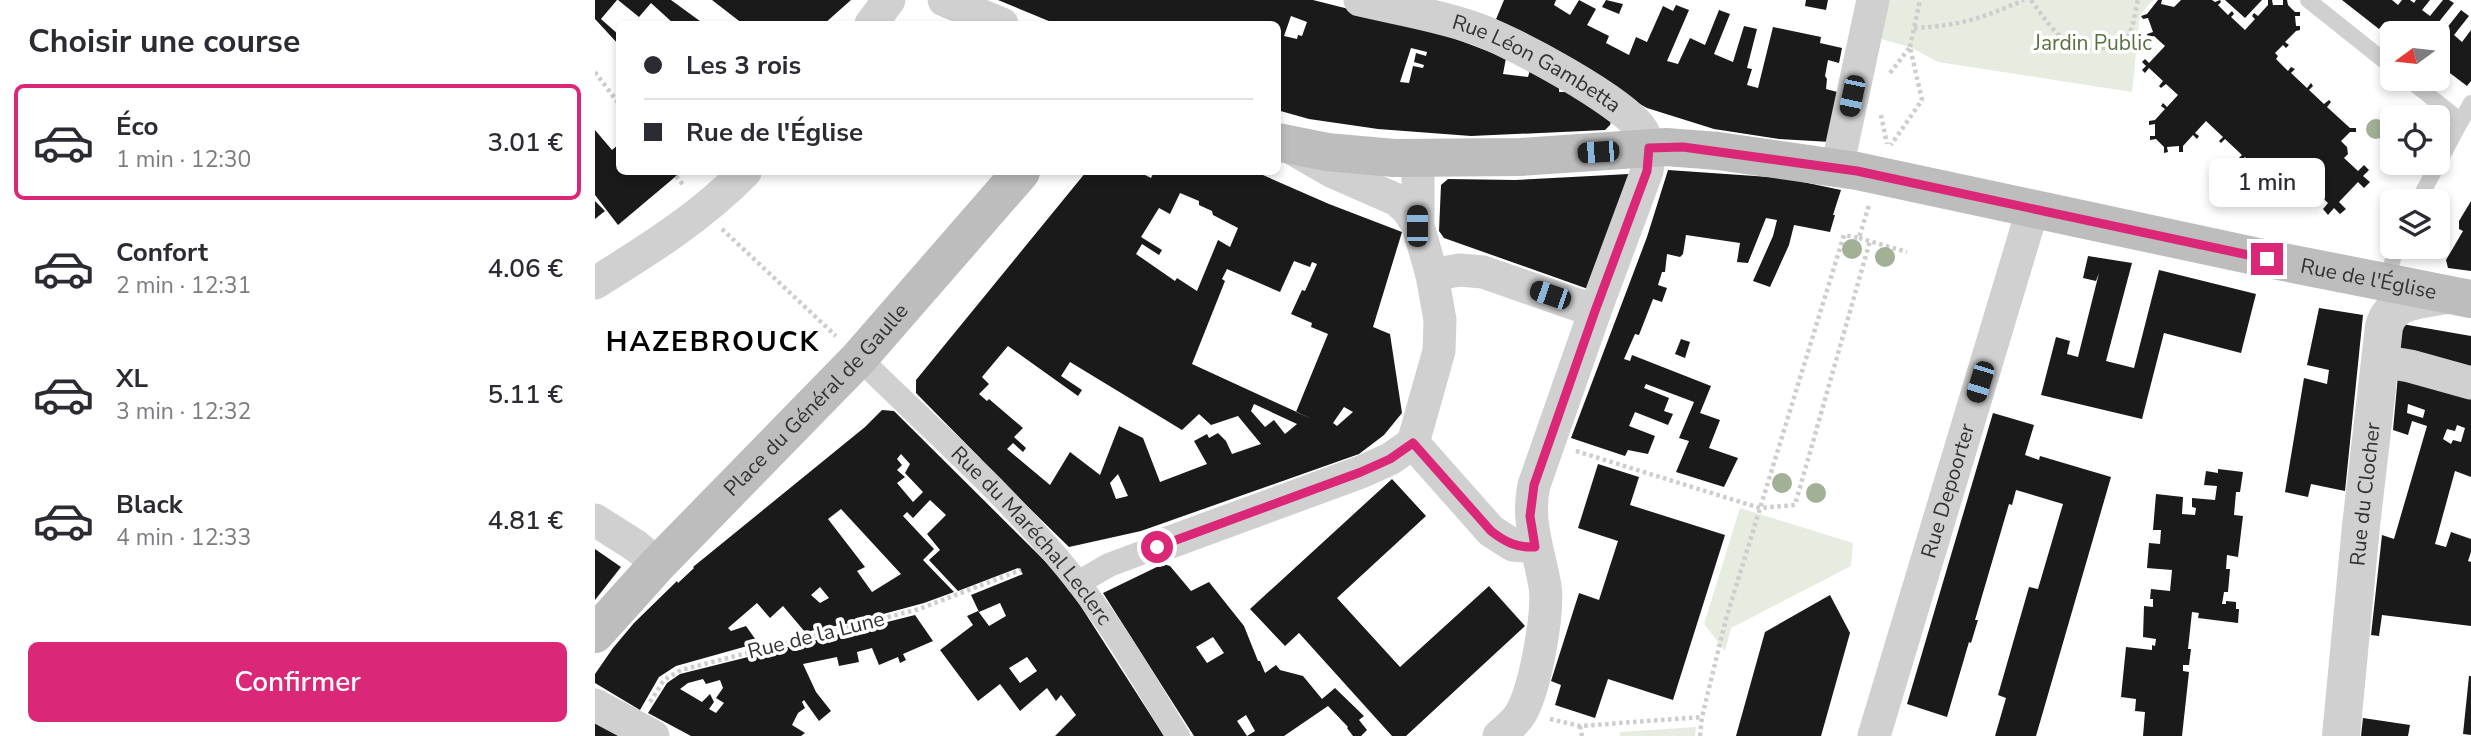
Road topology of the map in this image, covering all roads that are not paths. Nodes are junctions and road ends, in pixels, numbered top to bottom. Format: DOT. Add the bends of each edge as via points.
graph roads {
  1 [pos="889,0"];
  2 [pos="944,0"];
  3 [pos="1360,0"];
  4 [pos="1873,0"];
  5 [pos="2308,0"];
  6 [pos="873,21"];
  7 [pos="995,21"];
  8 [pos="2380,57"];
  9 [pos="2423,91"];
  10 [pos="2471,103"];
  11 [pos="2461,121"];
  12 [pos="1281,143"];
  13 [pos="1649,148"];
  14 [pos="1418,158"];
  15 [pos="1837,168"];
  16 [pos="742,175"];
  17 [pos="1018,175"];
  18 [pos="2424,189"];
  19 [pos="2033,208"];
  20 [pos="1417,226"];
  21 [pos="2393,259"];
  22 [pos="1432,275"];
  23 [pos="595,283"];
  24 [pos="2387,283"];
  25 [pos="2459,297"];
  26 [pos="1595,311"];
  27 [pos="859,358"];
  28 [pos="2380,361"];
  29 [pos="2471,383"];
  30 [pos="1413,443"];
  31 [pos="595,520"];
  32 [pos="1157,547"];
  33 [pos="1535,547"];
  34 [pos="658,564"];
  35 [pos="1079,583"];
  36 [pos="595,634"];
  37 [pos="595,705"];
  38 [pos="1510,724"];
  39 [pos="644,732"];
  40 [pos="1178,736"];
  41 [pos="1874,736"];
  42 [pos="2341,736"];
  1 -- 6 [label="street"];
  2 -- 7 [label="street"];
  3 -- 13 [label="street, Rue Léon Gambetta" via="1492,34 1620,108 1638,125"];
  4 -- 15 [label="street"];
  5 -- 8 [label="lane"];
  9 -- 11 [label="lane"];
  10 -- 11 [label="lane"];
  11 -- 18 [label="lane"];
  12 -- 14 [label="main road, Rue de l'Église" via="1345,154"];
  12 -- 20 [label="street, Rue de l'Église" via="1397,200"];
  13 -- 14 [label="main road, Rue de l'Église"];
  13 -- 15 [label="main road, Rue de l'Église" via="1683,147"];
  13 -- 26 [label="street" via="1647,171"];
  14 -- 20 [label="street, Rue de l'Église"];
  15 -- 19 [label="main road, Rue de l'Église"];
  16 -- 23 [label="street" via="651,248"];
  17 -- 27 [label="main road, Place du Général de Gaulle"];
  19 -- 24 [label="main road, Rue de l'Église"];
  19 -- 41 [label="street, Rue Depoorter"];
  20 -- 22 [label="street, Rue de l'Église"];
  21 -- 24 [label="lane"];
  22 -- 26 [label="street" via="1483,272"];
  22 -- 30 [label="street, Rue de l'Église" via="1440,320 1439,351"];
  24 -- 25 [label="main road, Rue de l'Église"];
  25 -- 28 [label="street, Rue du Clocher" via="2403,304 2392,310 2384,327"];
  26 -- 33 [label="street" via="1531,500"];
  27 -- 34 [label="main road, Place du Général de Gaulle"];
  27 -- 35 [label="street, Rue du Maréchal Leclerc" via="1016,512"];
  28 -- 29 [label="street"];
  28 -- 42 [label="street, Rue du Clocher"];
  30 -- 32 [label="street" via="1361,472"];
  30 -- 33 [label="street" via="1491,531 1513,545"];
  31 -- 34 [label="street"];
  32 -- 35 [label="street" via="1109,565"];
  33 -- 38 [label="street" via="1545,585 1546,612 1531,683"];
  34 -- 36 [label="main road, Place du Général de Gaulle"];
  35 -- 40 [label="street, Rue du Maréchal Leclerc"];
  37 -- 39 [label="street"];
}
